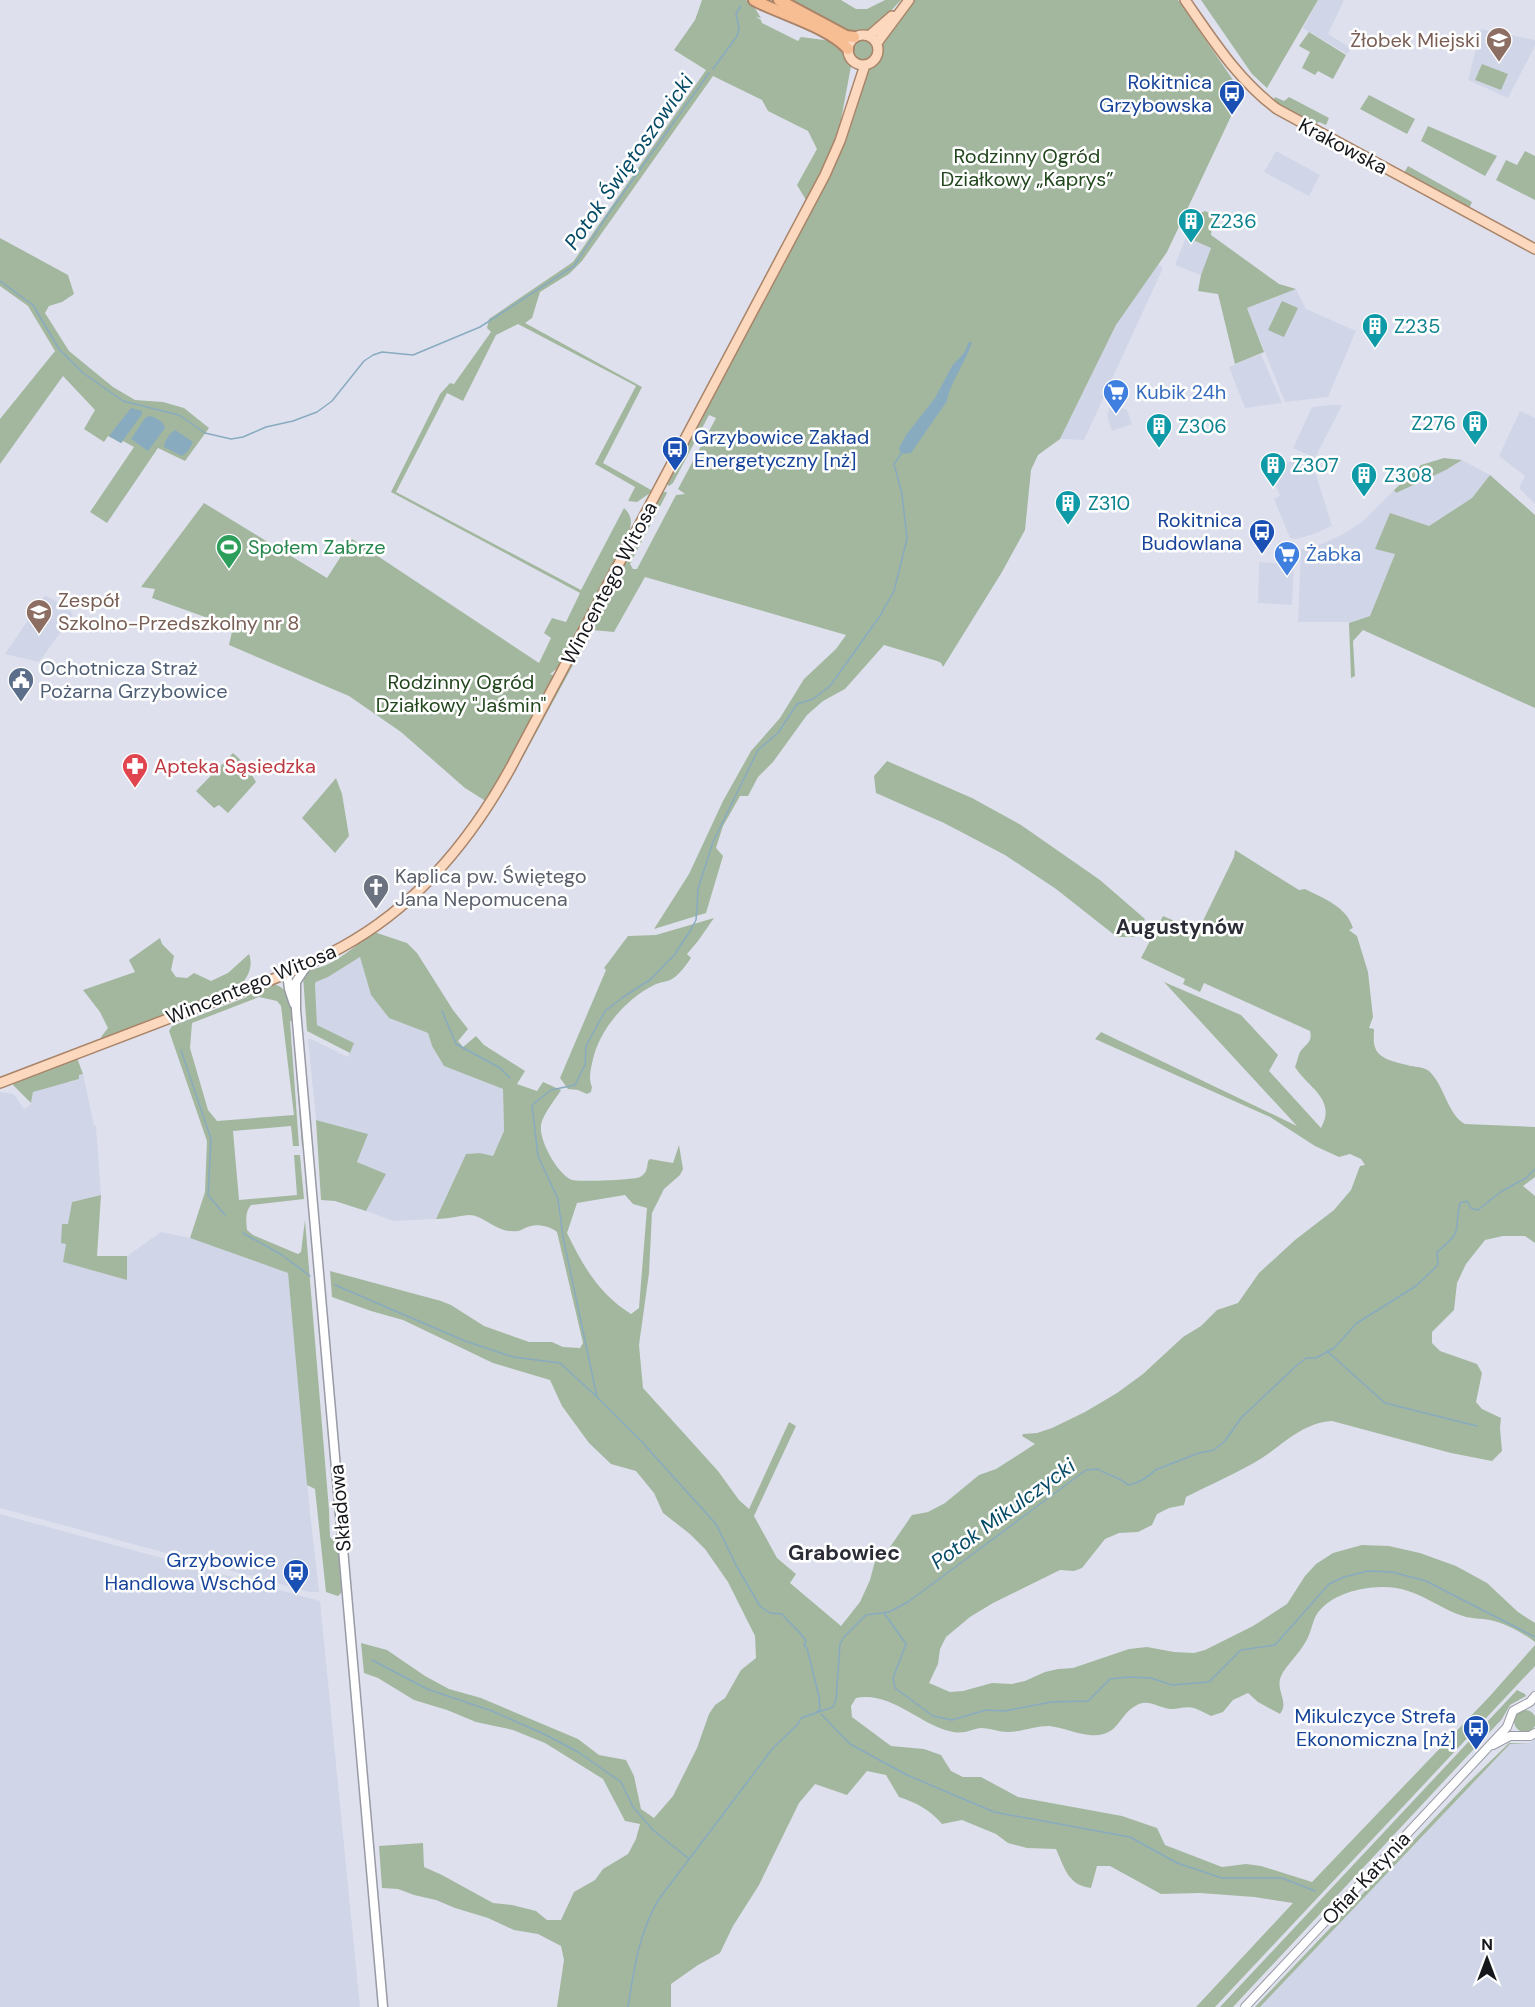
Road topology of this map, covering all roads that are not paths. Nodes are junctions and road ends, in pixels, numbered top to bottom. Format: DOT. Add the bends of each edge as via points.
graph roads {
  1 [pos="754,0"];
  2 [pos="778,0"];
  3 [pos="1185,0"];
  4 [pos="906,4"];
  5 [pos="869,36"];
  6 [pos="854,37"];
  7 [pos="877,43"];
  8 [pos="848,49"];
  9 [pos="860,64"];
  10 [pos="1535,249"];
  11 [pos="307,964"];
  12 [pos="287,973"];
  13 [pos="261,983"];
  14 [pos="293,993"];
  15 [pos="0,1083"];
  16 [pos="1535,1696"];
  17 [pos="1522,1705"];
  18 [pos="1535,1708"];
  19 [pos="1510,1720"];
  20 [pos="1535,1733"];
  21 [pos="1519,1735"];
  22 [pos="1487,1749"];
  23 [pos="383,2007"];
  24 [pos="1245,2007"];
  1 -- 8 [label="highway" via="824,33"];
  2 -- 6 [label="highway"];
  3 -- 10 [label="main road, Krakowska" via="1229,64 1277,109"];
  4 -- 5 [label="main road"];
  4 -- 7 [label="main road"];
  5 -- 6 [label="main road"];
  5 -- 7 [label="main road"];
  6 -- 8 [label="main road"];
  7 -- 9 [label="main road" via="876,58"];
  8 -- 9 [label="main road" via="849,57"];
  9 -- 11 [label="main road, Wincentego Witosa" via="840,141 825,175 488,808 453,854 405,903 350,942"];
  11 -- 12 [label="main road, Wincentego Witosa"];
  11 -- 14 [label="main road, Składowa"];
  12 -- 13 [label="main road, Wincentego Witosa"];
  12 -- 14 [label="main road, Składowa"];
  13 -- 14 [label="main road" via="280,983"];
  13 -- 15 [label="main road, Wincentego Witosa"];
  14 -- 23 [label="main road, Składowa"];
  16 -- 17 [label="street, Ofiar Katynia"];
  17 -- 18 [label="street"];
  17 -- 19 [label="street, Ofiar Katynia" via="1513,1711"];
  19 -- 21 [label="street"];
  19 -- 22 [label="street, Ofiar Katynia"];
  20 -- 21 [label="street, Ofiar Katynia"];
  21 -- 22 [label="street, Ofiar Katynia" via="1506,1737"];
  22 -- 24 [label="street, Ofiar Katynia"];
}
